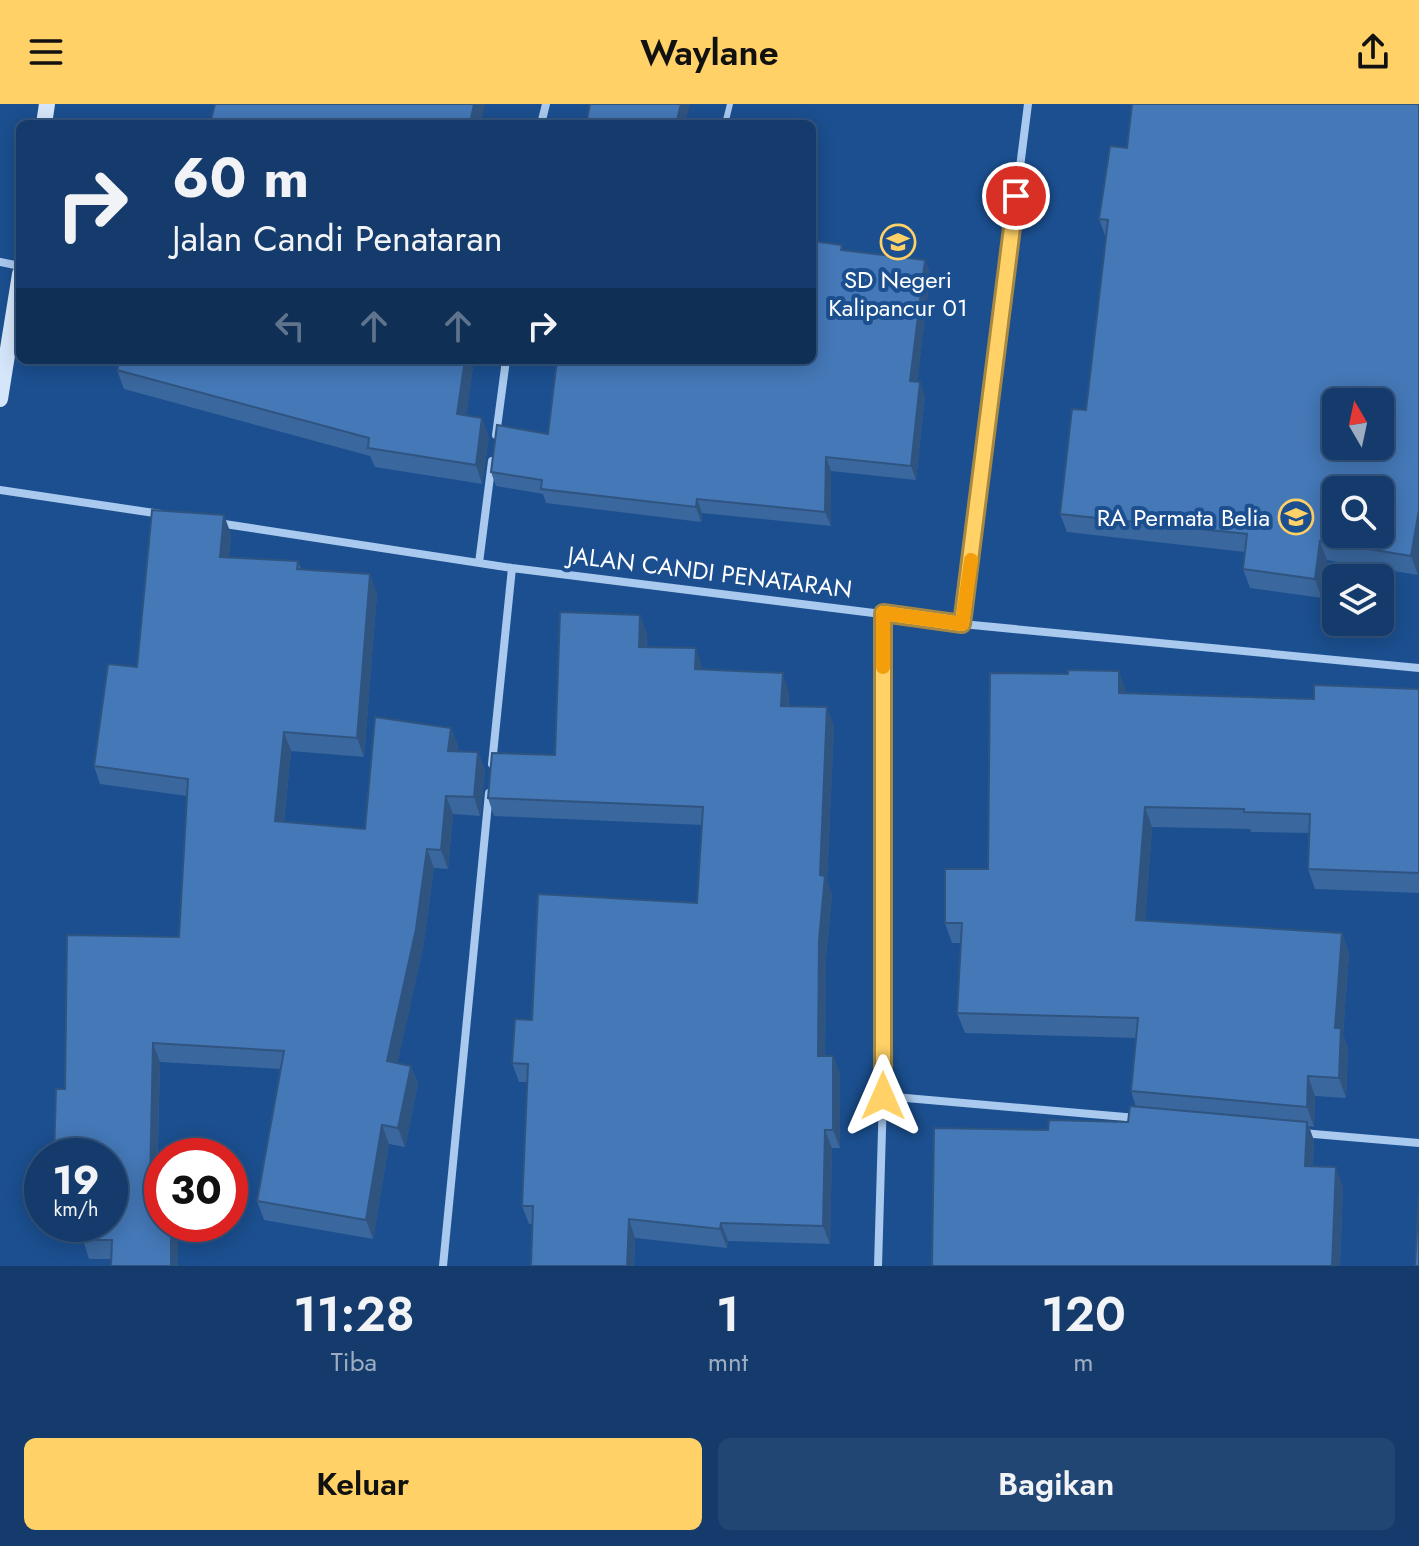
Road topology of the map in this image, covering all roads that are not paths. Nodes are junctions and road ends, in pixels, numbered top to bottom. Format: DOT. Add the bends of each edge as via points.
graph roads {
  1 [pos="1028,104"];
  2 [pos="16,299"];
  3 [pos="505,364"];
  4 [pos="0,399"];
  5 [pos="496,438"];
  6 [pos="493,454"];
  7 [pos="0,490"];
  8 [pos="170,516"];
  9 [pos="201,520"];
  10 [pos="479,563"];
  11 [pos="512,568"];
  12 [pos="883,613"];
  13 [pos="962,624"];
  14 [pos="1419,668"];
  15 [pos="491,774"];
  16 [pos="490,790"];
  17 [pos="883,1096"];
  18 [pos="1151,1119"];
  19 [pos="1293,1132"];
  20 [pos="1419,1143"];
  21 [pos="443,1266"];
  22 [pos="878,1266"];
  1 -- 13 [label="street"];
  2 -- 4 [label="main road"];
  3 -- 5 [label="street"];
  6 -- 10 [label="street"];
  7 -- 8 [label="street"];
  9 -- 10 [label="street, JALAN CANDI PENATARAN"];
  10 -- 11 [label="street, JALAN CANDI PENATARAN"];
  11 -- 12 [label="street, JALAN CANDI PENATARAN"];
  11 -- 15 [label="street"];
  12 -- 13 [label="street, JALAN CANDI PENATARAN"];
  12 -- 17 [label="street"];
  13 -- 14 [label="street, JALAN CANDI PENATARAN"];
  16 -- 21 [label="street"];
  17 -- 18 [label="street"];
  17 -- 22 [label="street"];
  19 -- 20 [label="street"];
}
